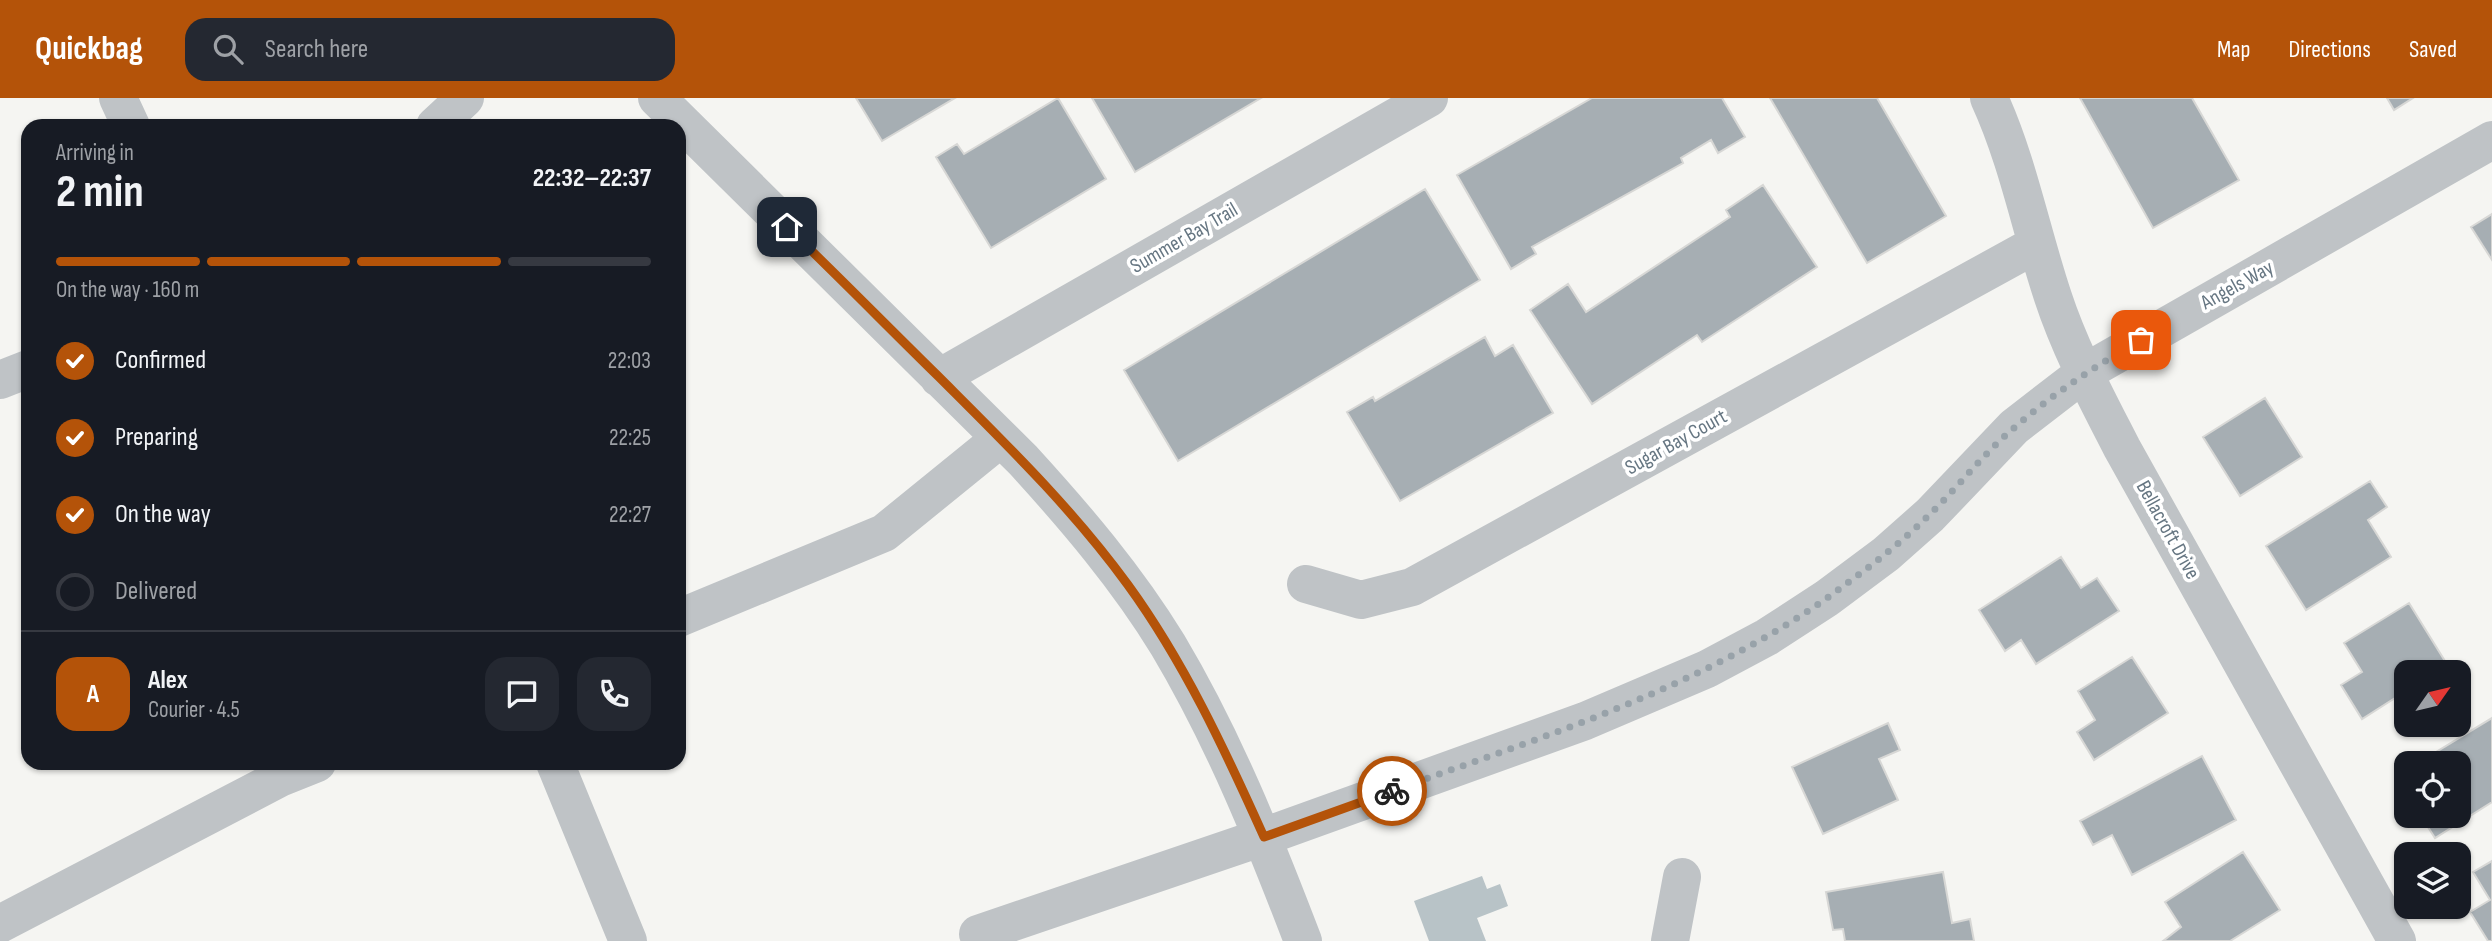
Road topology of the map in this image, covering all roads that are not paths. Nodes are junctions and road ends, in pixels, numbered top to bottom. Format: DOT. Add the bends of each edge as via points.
graph roads {
  1 [pos="118,98"];
  2 [pos="466,98"];
  3 [pos="657,98"];
  4 [pos="1429,98"];
  5 [pos="1989,98"];
  6 [pos="128,119"];
  7 [pos="443,119"];
  8 [pos="678,119"];
  9 [pos="686,127"];
  10 [pos="2492,140"];
  11 [pos="2037,244"];
  12 [pos="21,372"];
  13 [pos="2084,373"];
  14 [pos="939,377"];
  15 [pos="0,380"];
  16 [pos="1002,438"];
  17 [pos="1306,584"];
  18 [pos="686,615"];
  19 [pos="300,770"];
  20 [pos="558,770"];
  21 [pos="1264,837"];
  22 [pos="1682,877"];
  23 [pos="0,924"];
  24 [pos="973,939"];
  25 [pos="628,941"];
  26 [pos="1303,941"];
  27 [pos="1670,941"];
  28 [pos="2397,941"];
  1 -- 6 [label="street"];
  2 -- 7 [label="street"];
  3 -- 8 [label="street"];
  4 -- 14 [label="street, Summer Bay Trail"];
  5 -- 11 [label="street, Bellacroft Drive"];
  9 -- 14 [label="street"];
  10 -- 13 [label="street, Angels Way"];
  11 -- 13 [label="street, Bellacroft Drive" via="2053,299"];
  11 -- 17 [label="street, Sugar Bay Court" via="1412,587 1361,600"];
  12 -- 15 [label="street"];
  13 -- 21 [label="street, Angels Way" via="2014,427 1886,554 1767,637 1586,722"];
  13 -- 28 [label="street, Bellacroft Drive"];
  14 -- 16 [label="street"];
  16 -- 18 [label="street" via="884,533"];
  16 -- 21 [label="street" via="1081,523 1129,586 1208,717"];
  19 -- 23 [label="street"];
  20 -- 25 [label="street"];
  21 -- 24 [label="street, Angels Way"];
  21 -- 26 [label="street"];
  22 -- 27 [label="street"];
}
